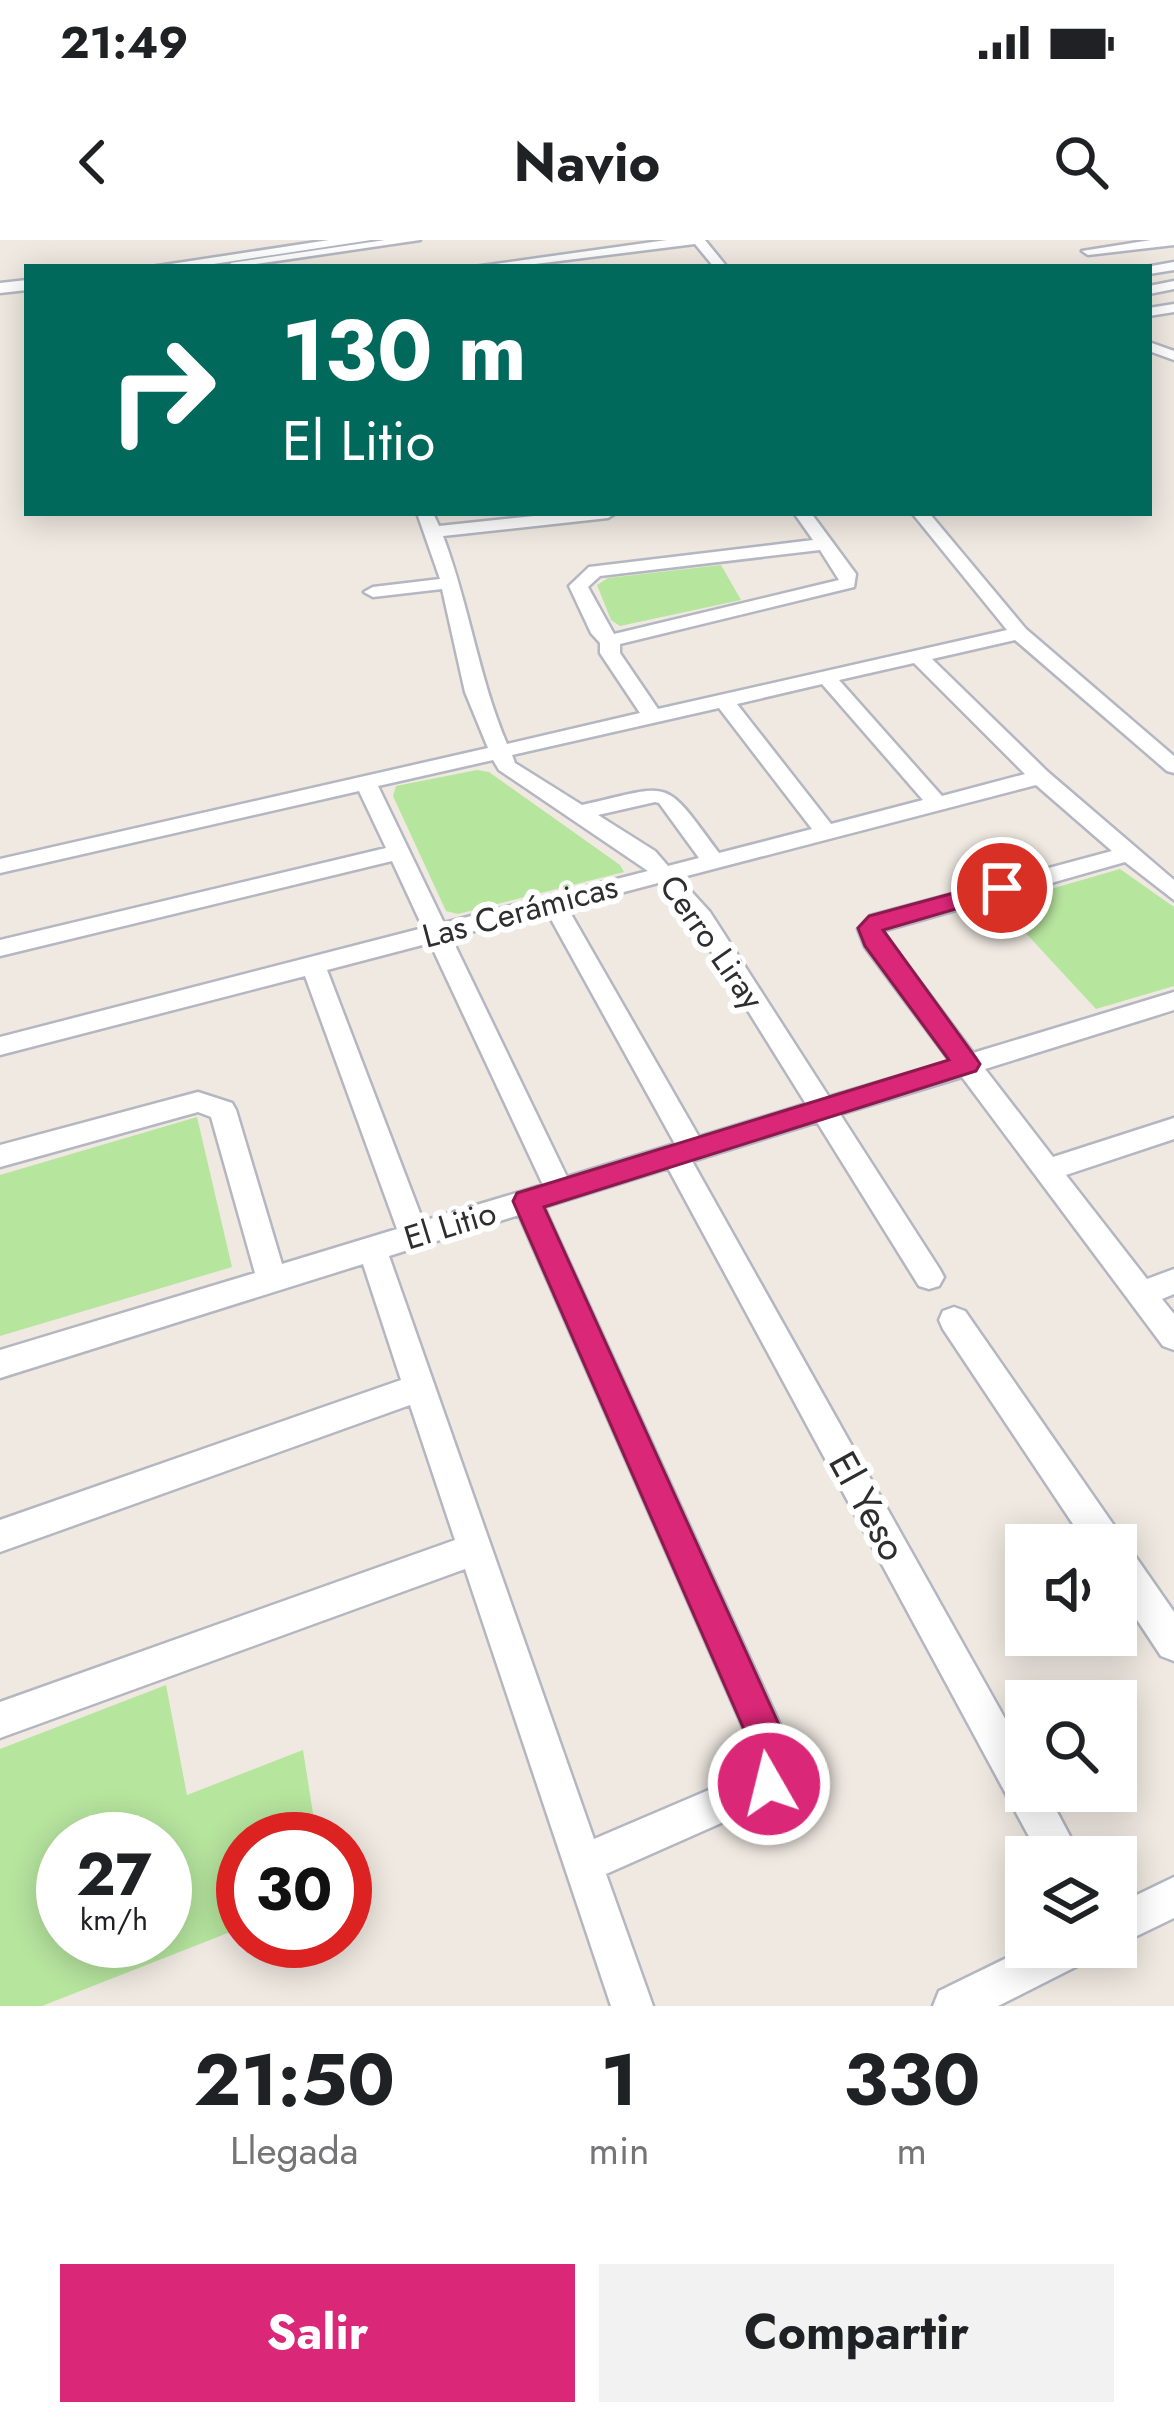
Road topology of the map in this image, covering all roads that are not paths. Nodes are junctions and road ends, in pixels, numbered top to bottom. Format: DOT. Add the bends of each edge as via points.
graph roads {
  1 [pos="363,240"];
  2 [pos="414,240"];
  3 [pos="698,240"];
  4 [pos="1170,242"];
  5 [pos="612,248"];
  6 [pos="345,249"];
  7 [pos="1088,251"];
  8 [pos="288,257"];
  9 [pos="236,263"];
  10 [pos="182,264"];
  11 [pos="299,264"];
  12 [pos="340,264"];
  13 [pos="501,264"];
  14 [pos="621,264"];
  15 [pos="718,264"];
  16 [pos="548,516"];
  17 [pos="804,516"];
  18 [pos="922,516"];
  19 [pos="430,522"];
  20 [pos="825,544"];
  21 [pos="450,583"];
  22 [pos="373,592"];
  23 [pos="1019,633"];
  24 [pos="610,641"];
  25 [pos="918,656"];
  26 [pos="826,677"];
  27 [pos="724,700"];
  28 [pos="653,717"];
  29 [pos="498,752"];
  30 [pos="1174,767"];
  31 [pos="1040,777"];
  32 [pos="366,782"];
  33 [pos="938,803"];
  34 [pos="576,813"];
  35 [pos="826,832"];
  36 [pos="401,852"];
  37 [pos="1127,854"];
  38 [pos="713,861"];
  39 [pos="0,866"];
  40 [pos="665,874"];
  41 [pos="1174,892"];
  42 [pos="553,903"];
  43 [pos="441,932"];
  44 [pos="0,948"];
  45 [pos="313,965"];
  46 [pos="1174,1000"];
  47 [pos="0,1046"];
  48 [pos="967,1064"];
  49 [pos="820,1111"];
  50 [pos="1174,1128"];
  51 [pos="684,1152"];
  52 [pos="0,1156"];
  53 [pos="1047,1170"];
  54 [pos="544,1196"];
  55 [pos="414,1236"];
  56 [pos="372,1249"];
  57 [pos="929,1277"];
  58 [pos="272,1280"];
  59 [pos="1174,1282"];
  60 [pos="1141,1294"];
  61 [pos="954,1320"];
  62 [pos="1174,1337"];
  63 [pos="0,1364"];
  64 [pos="419,1388"];
  65 [pos="1093,1524"];
  66 [pos="0,1536"];
  67 [pos="475,1549"];
  68 [pos="1137,1589"];
  69 [pos="1174,1643"];
  70 [pos="0,1720"];
  71 [pos="1050,1836"];
  72 [pos="583,1864"];
  73 [pos="1174,1897"];
  74 [pos="1137,1916"];
  75 [pos="1031,1968"];
  76 [pos="632,2006"];
  77 [pos="954,2006"];
  1 -- 10 [label="street"];
  2 -- 6 [label="street"];
  3 -- 5 [label="street"];
  3 -- 15 [label="street"];
  4 -- 7 [label="street"];
  5 -- 13 [label="street"];
  5 -- 14 [label="street"];
  6 -- 8 [label="street"];
  6 -- 12 [label="street"];
  8 -- 9 [label="street"];
  8 -- 11 [label="street"];
  16 -- 19 [label="street"];
  17 -- 20 [label="street"];
  18 -- 23 [label="street"];
  19 -- 21 [label="street, Cerro Liray"];
  20 -- 24 [label="street" via="847,574 838,590"];
  20 -- 24 [label="street" via="595,572 578,586"];
  21 -- 22 [label="street"];
  21 -- 29 [label="street, Cerro Liray"];
  23 -- 25 [label="street"];
  23 -- 30 [label="street"];
  24 -- 28 [label="street"];
  25 -- 26 [label="street"];
  25 -- 31 [label="street"];
  26 -- 27 [label="street"];
  26 -- 33 [label="street"];
  27 -- 28 [label="street"];
  27 -- 35 [label="street"];
  28 -- 29 [label="street"];
  29 -- 32 [label="street"];
  29 -- 34 [label="street, Cerro Liray" via="514,776"];
  31 -- 33 [label="street, Las Cerámicas"];
  31 -- 37 [label="street"];
  32 -- 36 [label="street"];
  32 -- 39 [label="street"];
  33 -- 35 [label="street, Las Cerámicas"];
  34 -- 38 [label="street" via="667,798"];
  34 -- 40 [label="street, Cerro Liray"];
  35 -- 38 [label="street, Las Cerámicas"];
  36 -- 43 [label="street"];
  36 -- 44 [label="street"];
  37 -- 41 [label="street"];
  37 -- 48 [label="street" via="870,928"];
  38 -- 40 [label="street, Las Cerámicas"];
  40 -- 42 [label="street, Las Cerámicas"];
  40 -- 49 [label="street, Cerro Liray" via="716,937"];
  42 -- 43 [label="street, Las Cerámicas"];
  42 -- 51 [label="street, El Yeso"];
  43 -- 45 [label="street, Las Cerámicas"];
  43 -- 54 [label="street"];
  45 -- 47 [label="street, Las Cerámicas"];
  45 -- 55 [label="street"];
  46 -- 48 [label="street, El Litio"];
  48 -- 49 [label="street, El Litio"];
  48 -- 53 [label="street"];
  49 -- 51 [label="street, El Litio"];
  49 -- 57 [label="street, Cerro Liray"];
  50 -- 53 [label="street"];
  51 -- 54 [label="street, El Litio"];
  51 -- 71 [label="street, El Yeso"];
  52 -- 58 [label="street" via="198,1102 223,1110"];
  53 -- 60 [label="street"];
  54 -- 55 [label="street, El Litio"];
  54 -- 72 [label="street" via="772,1749 769,1784"];
  55 -- 56 [label="street, El Litio"];
  56 -- 58 [label="street, El Litio"];
  56 -- 64 [label="street"];
  58 -- 63 [label="street, El Litio"];
  59 -- 60 [label="street"];
  60 -- 62 [label="street"];
  61 -- 65 [label="street"];
  64 -- 66 [label="street"];
  64 -- 67 [label="street"];
  67 -- 70 [label="street"];
  67 -- 72 [label="street"];
  68 -- 69 [label="street"];
  72 -- 76 [label="street"];
  73 -- 74 [label="street"];
  75 -- 77 [label="street"];
}
